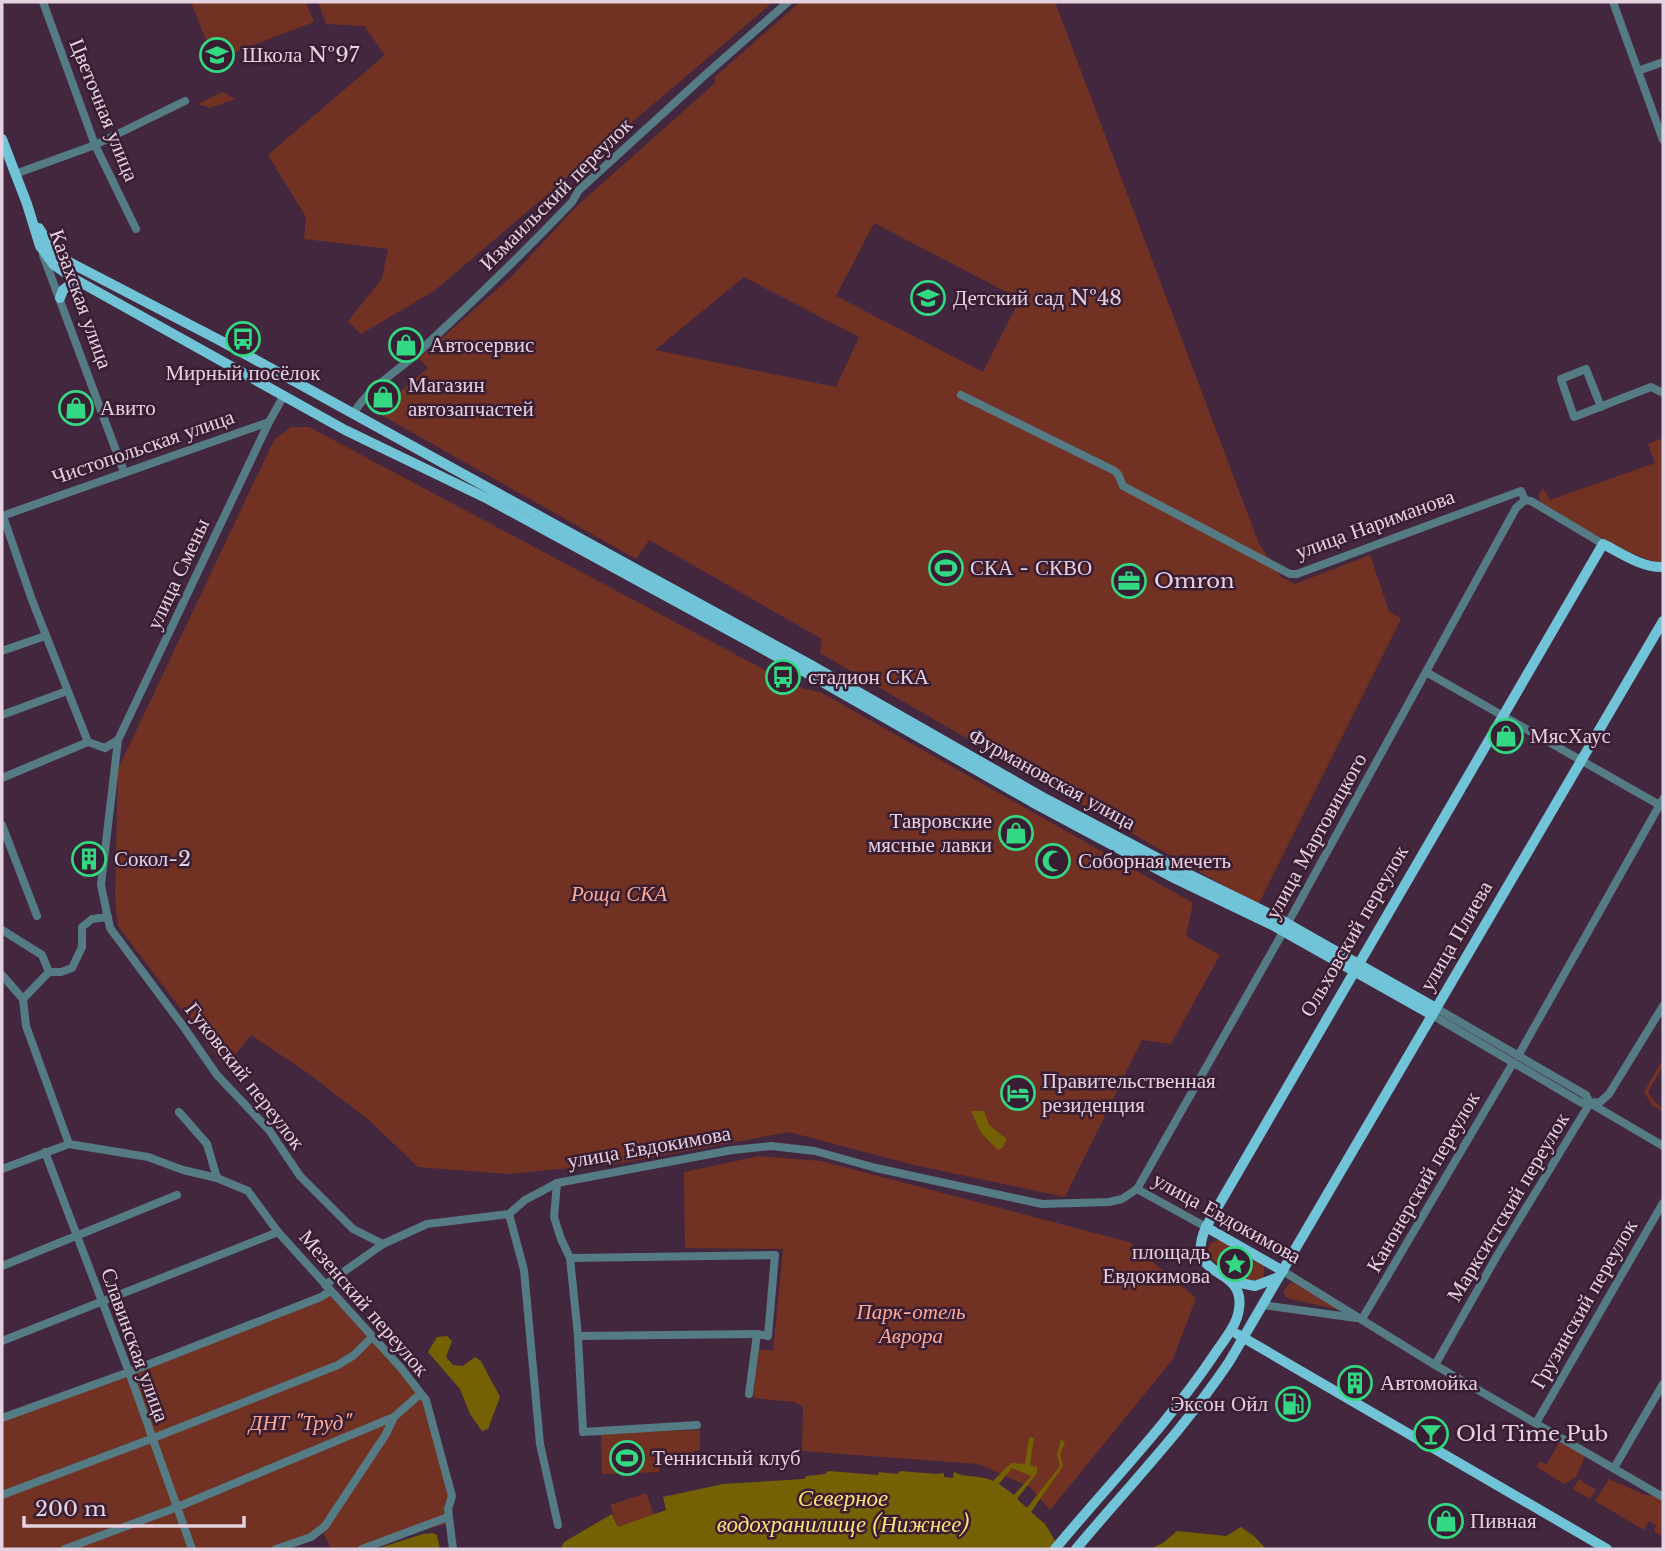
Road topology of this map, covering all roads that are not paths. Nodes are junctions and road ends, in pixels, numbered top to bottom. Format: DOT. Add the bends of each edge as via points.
graph roads {
  1 [pos="43,2"];
  2 [pos="788,2"];
  3 [pos="1613,2"];
  4 [pos="1663,62"];
  5 [pos="1638,71"];
  6 [pos="185,101"];
  7 [pos="2,139"];
  8 [pos="1663,140"];
  9 [pos="96,145"];
  10 [pos="15,174"];
  11 [pos="27,204"];
  12 [pos="136,229"];
  13 [pos="40,246"];
  14 [pos="80,283"];
  15 [pos="60,298"];
  16 [pos="223,342"];
  17 [pos="214,358"];
  18 [pos="1663,393"];
  19 [pos="961,395"];
  20 [pos="283,397"];
  21 [pos="1601,407"];
  22 [pos="353,414"];
  23 [pos="269,422"];
  24 [pos="345,430"];
  25 [pos="124,472"];
  26 [pos="490,494"];
  27 [pos="1525,500"];
  28 [pos="2,516"];
  29 [pos="1602,544"];
  30 [pos="1659,567"];
  31 [pos="1663,621"];
  32 [pos="45,636"];
  33 [pos="2,651"];
  34 [pos="1426,672"];
  35 [pos="67,691"];
  36 [pos="2,715"];
  37 [pos="1502,715"];
  38 [pos="118,740"];
  39 [pos="88,742"];
  40 [pos="1582,760"];
  41 [pos="2,778"];
  42 [pos="1662,804"];
  43 [pos="2,825"];
  44 [pos="37,916"];
  45 [pos="108,917"];
  46 [pos="1285,928"];
  47 [pos="2,930"];
  48 [pos="1355,966"];
  49 [pos="49,972"];
  50 [pos="2,975"];
  51 [pos="23,999"];
  52 [pos="1663,1006"];
  53 [pos="1434,1012"];
  54 [pos="1515,1059"];
  55 [pos="1590,1103"];
  56 [pos="179,1112"];
  57 [pos="69,1144"];
  58 [pos="1663,1146"];
  59 [pos="45,1152"];
  60 [pos="2,1169"];
  61 [pos="217,1178"];
  62 [pos="557,1183"];
  63 [pos="1137,1189"];
  64 [pos="177,1195"];
  65 [pos="1663,1203"];
  66 [pos="509,1214"];
  67 [pos="1206,1227"];
  68 [pos="278,1232"];
  69 [pos="76,1237"];
  70 [pos="383,1244"];
  71 [pos="570,1258"];
  72 [pos="2,1265"];
  73 [pos="1281,1274"];
  74 [pos="1231,1280"];
  75 [pos="327,1288"];
  76 [pos="102,1303"];
  77 [pos="1262,1304"];
  78 [pos="1362,1319"];
  79 [pos="1235,1324"];
  80 [pos="757,1334"];
  81 [pos="578,1336"];
  82 [pos="372,1338"];
  83 [pos="1241,1338"];
  84 [pos="2,1341"];
  85 [pos="1435,1365"];
  86 [pos="129,1372"];
  87 [pos="1663,1384"];
  88 [pos="420,1394"];
  89 [pos="749,1394"];
  90 [pos="394,1417"];
  91 [pos="2,1418"];
  92 [pos="1536,1423"];
  93 [pos="696,1425"];
  94 [pos="151,1439"];
  95 [pos="1614,1468"];
  96 [pos="2,1495"];
  97 [pos="1663,1497"];
  98 [pos="176,1508"];
  99 [pos="448,1517"];
  100 [pos="558,1525"];
  101 [pos="65,1549"];
  102 [pos="192,1549"];
  103 [pos="276,1549"];
  104 [pos="362,1549"];
  105 [pos="453,1549"];
  106 [pos="1055,1549"];
  107 [pos="1076,1549"];
  108 [pos="1607,1549"];
  1 -- 9 [label="street, Цветочная улица"];
  2 -- 22 [label="street, Измаильский переулок" via="579,190 507,270 365,395"];
  3 -- 5 [label="street"];
  4 -- 5 [label="street"];
  5 -- 8 [label="street"];
  6 -- 9 [label="street"];
  7 -- 10 [label="main road, Казахская улица"];
  9 -- 10 [label="street"];
  9 -- 12 [label="street, Цветочная улица"];
  10 -- 11 [label="main road, Казахская улица"];
  11 -- 13 [label="main road, Казахская улица"];
  11 -- 16 [label="main road" via="60,257"];
  13 -- 14 [label="main road" via="54,265"];
  13 -- 15 [label="street, Казахская улица"];
  14 -- 15 [label="main road" via="63,290"];
  14 -- 17 [label="main road"];
  15 -- 25 [label="street, Казахская улица"];
  16 -- 17 [label="main road"];
  16 -- 22 [label="main road"];
  17 -- 20 [label="main road"];
  18 -- 21 [label="street" via="1651,387"];
  19 -- 27 [label="street, улица Нариманова" via="1113,470 1124,486 1290,574 1521,491"];
  20 -- 23 [label="street"];
  20 -- 24 [label="main road"];
  21 -- 21 [label="street" via="1574,417 1561,379 1587,369"];
  22 -- 24 [label="main road"];
  22 -- 26 [label="main road"];
  23 -- 25 [label="street, Чистопольская улица"];
  23 -- 38 [label="street, улица Смены"];
  24 -- 26 [label="main road"];
  25 -- 28 [label="street, Чистопольская улица"];
  26 -- 46 [label="main road, Фурмановская улица" via="1032,802 1176,879"];
  27 -- 29 [label="street, улица Нариманова"];
  27 -- 34 [label="street, улица Мартовицкого" via="1516,508"];
  28 -- 32 [label="street"];
  29 -- 30 [label="main road, улица Нариманова"];
  29 -- 37 [label="main road, Ольховский переулок"];
  31 -- 40 [label="main road, улица Плиева"];
  32 -- 33 [label="street"];
  32 -- 35 [label="street"];
  34 -- 37 [label="street"];
  34 -- 46 [label="street, улица Мартовицкого"];
  35 -- 36 [label="street"];
  35 -- 39 [label="street"];
  37 -- 40 [label="street"];
  37 -- 48 [label="main road, Ольховский переулок"];
  38 -- 39 [label="street" via="105,748"];
  38 -- 45 [label="street, улица Смены" via="102,886"];
  39 -- 41 [label="street"];
  40 -- 42 [label="street"];
  40 -- 53 [label="main road, улица Плиева"];
  42 -- 54 [label="street, Канонерский переулок"];
  43 -- 44 [label="street"];
  45 -- 49 [label="street" via="92,919 82,927 82,947 72,968"];
  45 -- 70 [label="street, Гуковский переулок" via="110,928 217,1075 269,1129 300,1176 353,1229"];
  46 -- 48 [label="main road, Фурмановская улица"];
  46 -- 63 [label="street, улица Мартовицкого"];
  47 -- 49 [label="street" via="42,955"];
  48 -- 53 [label="main road, Фурмановская улица"];
  48 -- 67 [label="main road, Ольховский переулок"];
  49 -- 51 [label="street"];
  50 -- 51 [label="street"];
  51 -- 57 [label="street" via="26,1026"];
  52 -- 55 [label="street, Марксистский переулок" via="1609,1094"];
  53 -- 54 [label="street, Фурмановская улица"];
  53 -- 73 [label="main road, улица Плиева"];
  54 -- 55 [label="street, Фурмановская улица" via="1582,1103"];
  54 -- 78 [label="street, Канонерский переулок"];
  55 -- 58 [label="street, Фурмановская улица"];
  55 -- 85 [label="street, Марксистский переулок"];
  56 -- 61 [label="street" via="208,1144"];
  57 -- 59 [label="street, Мезенский переулок"];
  57 -- 61 [label="street, Мезенский переулок" via="148,1157"];
  59 -- 60 [label="street, Мезенский переулок"];
  59 -- 69 [label="street, Славинская улица"];
  61 -- 68 [label="street, Мезенский переулок" via="248,1191"];
  62 -- 63 [label="street, улица Евдокимова" via="771,1146 815,1151 1034,1203 1094,1204 1122,1199"];
  62 -- 66 [label="street, улица Евдокимова"];
  62 -- 71 [label="street, улица Евдокимова" via="554,1217"];
  63 -- 67 [label="street, улица Евдокимова"];
  64 -- 69 [label="street"];
  65 -- 92 [label="street, Грузинский переулок"];
  66 -- 70 [label="street, улица Евдокимова" via="427,1224"];
  66 -- 100 [label="street" via="524,1270 540,1444"];
  67 -- 73 [label="main road, улица Евдокимова"];
  67 -- 74 [label="main road, Ольховский переулок" via="1201,1257"];
  68 -- 75 [label="street, Мезенский переулок"];
  68 -- 76 [label="street"];
  69 -- 72 [label="street"];
  69 -- 76 [label="street, Славинская улица"];
  70 -- 75 [label="street, улица Евдокимова"];
  71 -- 80 [label="street" via="775,1255 768,1336"];
  71 -- 81 [label="street, улица Евдокимова"];
  73 -- 74 [label="main road" via="1255,1286"];
  73 -- 77 [label="main road, улица Плиева"];
  73 -- 78 [label="street, улица Евдокимова"];
  74 -- 79 [label="main road" via="1240,1303"];
  75 -- 82 [label="street, Мезенский переулок"];
  75 -- 86 [label="street, улица Евдокимова" via="321,1297"];
  76 -- 84 [label="street"];
  76 -- 86 [label="street, Славинская улица"];
  77 -- 78 [label="street"];
  77 -- 83 [label="main road, улица Плиева"];
  78 -- 85 [label="street, улица Евдокимова"];
  79 -- 83 [label="main road"];
  79 -- 106 [label="main road" via="1184,1398"];
  80 -- 81 [label="street"];
  80 -- 89 [label="street"];
  81 -- 93 [label="street, улица Евдокимова" via="583,1432"];
  82 -- 88 [label="street, Мезенский переулок"];
  82 -- 94 [label="street" via="338,1365"];
  83 -- 107 [label="main road, улица Плиева" via="1204,1399"];
  83 -- 108 [label="main road"];
  85 -- 92 [label="street, улица Евдокимова"];
  86 -- 91 [label="street, улица Евдокимова"];
  86 -- 94 [label="street, Славинская улица"];
  87 -- 95 [label="street"];
  88 -- 90 [label="street"];
  88 -- 99 [label="street, Мезенский переулок" via="426,1401 452,1496"];
  90 -- 98 [label="street"];
  90 -- 103 [label="street" via="325,1526 310,1537"];
  92 -- 95 [label="street, улица Евдокимова"];
  94 -- 96 [label="street"];
  94 -- 98 [label="street, Славинская улица"];
  95 -- 97 [label="street, улица Евдокимова"];
  98 -- 101 [label="street"];
  98 -- 102 [label="street, Славинская улица"];
  99 -- 104 [label="street"];
  99 -- 105 [label="street, Мезенский переулок"];
}
